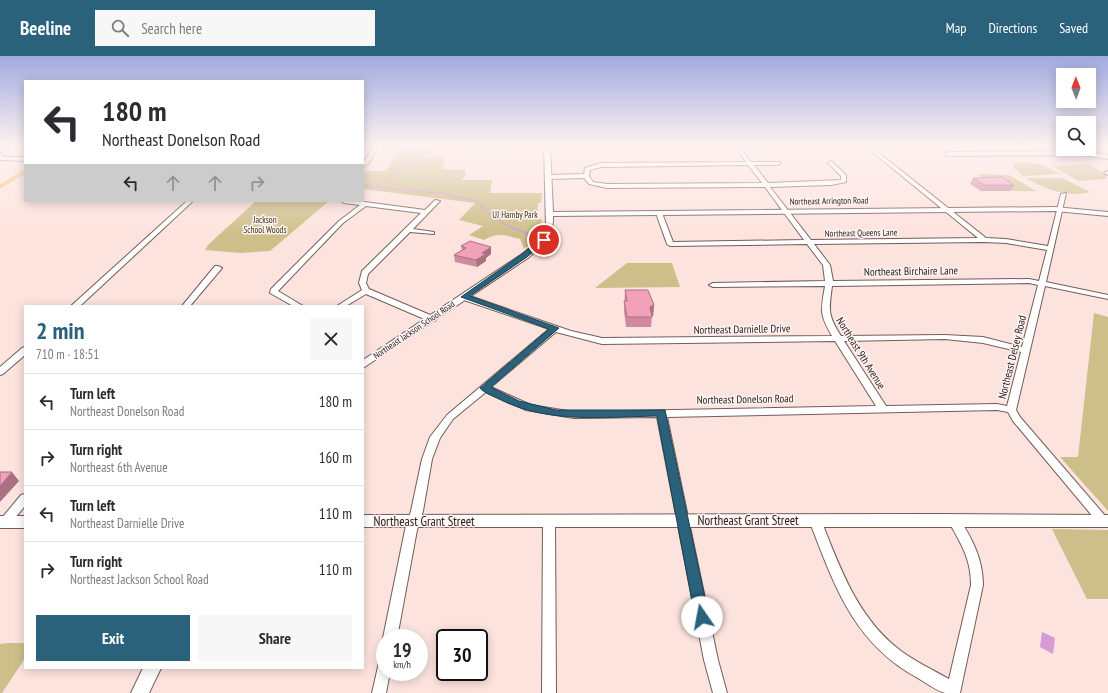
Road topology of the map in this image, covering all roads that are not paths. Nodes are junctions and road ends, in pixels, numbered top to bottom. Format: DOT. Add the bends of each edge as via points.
graph roads {
  1 [pos="19,176"];
  2 [pos="549,176"];
  3 [pos="586,176"];
  4 [pos="759,176"];
  5 [pos="844,176"];
  6 [pos="904,176"];
  7 [pos="766,185"];
  8 [pos="0,187"];
  9 [pos="1064,194"];
  10 [pos="437,201"];
  11 [pos="189,202"];
  12 [pos="351,202"];
  13 [pos="365,204"];
  14 [pos="1061,209"];
  15 [pos="947,210"];
  16 [pos="427,212"];
  17 [pos="786,212"];
  18 [pos="659,213"];
  19 [pos="550,214"];
  20 [pos="1108,214"];
  21 [pos="409,230"];
  22 [pos="432,233"];
  23 [pos="984,240"];
  24 [pos="810,243"];
  25 [pos="1051,249"];
  26 [pos="218,268"];
  27 [pos="830,283"];
  28 [pos="1044,283"];
  29 [pos="713,285"];
  30 [pos="366,291"];
  31 [pos="464,297"];
  32 [pos="1108,297"];
  33 [pos="76,305"];
  34 [pos="187,305"];
  35 [pos="297,305"];
  36 [pos="343,305"];
  37 [pos="432,319"];
  38 [pos="555,328"];
  39 [pos="837,338"];
  40 [pos="24,351"];
  41 [pos="1026,351"];
  42 [pos="364,364"];
  43 [pos="0,372"];
  44 [pos="485,388"];
  45 [pos="883,410"];
  46 [pos="1011,410"];
  47 [pos="661,413"];
  48 [pos="24,499"];
  49 [pos="682,520"];
  50 [pos="815,520"];
  51 [pos="954,520"];
  52 [pos="364,521"];
  53 [pos="414,521"];
  54 [pos="548,521"];
  55 [pos="1105,521"];
  56 [pos="2,522"];
  57 [pos="24,522"];
  58 [pos="392,629"];
  59 [pos="152,669"];
  60 [pos="381,681"];
  61 [pos="953,691"];
  62 [pos="140,693"];
  63 [pos="379,693"];
  64 [pos="549,693"];
  65 [pos="720,693"];
  1 -- 8 [label="main road"];
  2 -- 3 [label="street"];
  2 -- 19 [label="street, Northeast Jackson School Road"];
  3 -- 7 [label="street" via="591,183 607,186"];
  4 -- 7 [label="street"];
  5 -- 7 [label="street" via="844,181 831,183"];
  6 -- 15 [label="street"];
  7 -- 17 [label="street"];
  9 -- 14 [label="street, Northeast Delsey Road"];
  10 -- 16 [label="street"];
  11 -- 33 [label="street"];
  12 -- 13 [label="street"];
  13 -- 16 [label="street"];
  13 -- 35 [label="street" via="341,222 274,291 277,296"];
  14 -- 15 [label="street, Northeast Arrington Road"];
  14 -- 20 [label="street, Northeast Arrington Road"];
  14 -- 25 [label="street, Northeast Delsey Road"];
  15 -- 17 [label="street, Northeast Arrington Road"];
  15 -- 23 [label="street"];
  16 -- 21 [label="street"];
  17 -- 18 [label="street, Northeast Arrington Road"];
  17 -- 24 [label="street"];
  18 -- 19 [label="street, Northeast Arrington Road"];
  18 -- 24 [label="street, Northeast Queens Lane" via="670,244"];
  19 -- 31 [label="street, Northeast Jackson School Road" via="549,230 539,245"];
  21 -- 22 [label="street"];
  21 -- 30 [label="street" via="365,274 362,282"];
  23 -- 24 [label="street, Northeast Queens Lane"];
  23 -- 25 [label="street, Northeast Queens Lane"];
  24 -- 27 [label="street" via="826,265"];
  25 -- 28 [label="street, Northeast Delsey Road"];
  26 -- 34 [label="street"];
  27 -- 28 [label="street, Northeast Birchaire Lane"];
  27 -- 29 [label="street, Northeast Birchaire Lane"];
  27 -- 39 [label="street, Northeast 9th Avenue" via="824,302 824,312"];
  28 -- 32 [label="street, Northeast Birchaire Lane"];
  28 -- 41 [label="street, Northeast Delsey Road"];
  30 -- 36 [label="street"];
  30 -- 37 [label="street"];
  31 -- 37 [label="street, Northeast Jackson School Road"];
  31 -- 38 [label="street, Northeast Darnielle Drive"];
  37 -- 42 [label="street, Northeast Jackson School Road"];
  38 -- 39 [label="street, Northeast Darnielle Drive" via="579,337 616,341"];
  38 -- 44 [label="street"];
  39 -- 41 [label="street, Northeast Darnielle Drive" via="958,337 995,342"];
  39 -- 45 [label="street, Northeast 9th Avenue"];
  40 -- 43 [label="street"];
  41 -- 46 [label="street, Northeast Delsey Road"];
  44 -- 47 [label="street, Northeast Donelson Road" via="517,404 556,413"];
  44 -- 53 [label="street" via="450,417 435,437 427,459"];
  45 -- 46 [label="street, Northeast Donelson Road"];
  45 -- 47 [label="street, Northeast Donelson Road"];
  46 -- 55 [label="street, Northeast Delsey Road" via="1016,419"];
  47 -- 49 [label="street"];
  48 -- 56 [label="street"];
  49 -- 50 [label="street, Northeast Grant Street"];
  49 -- 54 [label="street, Northeast Grant Street"];
  49 -- 65 [label="street"];
  50 -- 51 [label="street, Northeast Grant Street"];
  50 -- 61 [label="street" via="847,597 862,622 894,655"];
  51 -- 55 [label="street, Northeast Grant Street"];
  51 -- 61 [label="street" via="969,545 978,572"];
  52 -- 53 [label="street, Northeast Grant Street"];
  53 -- 54 [label="street, Northeast Grant Street"];
  53 -- 58 [label="street"];
  54 -- 64 [label="street"];
  56 -- 57 [label="street"];
  59 -- 62 [label="street"];
  60 -- 63 [label="street"];
}
